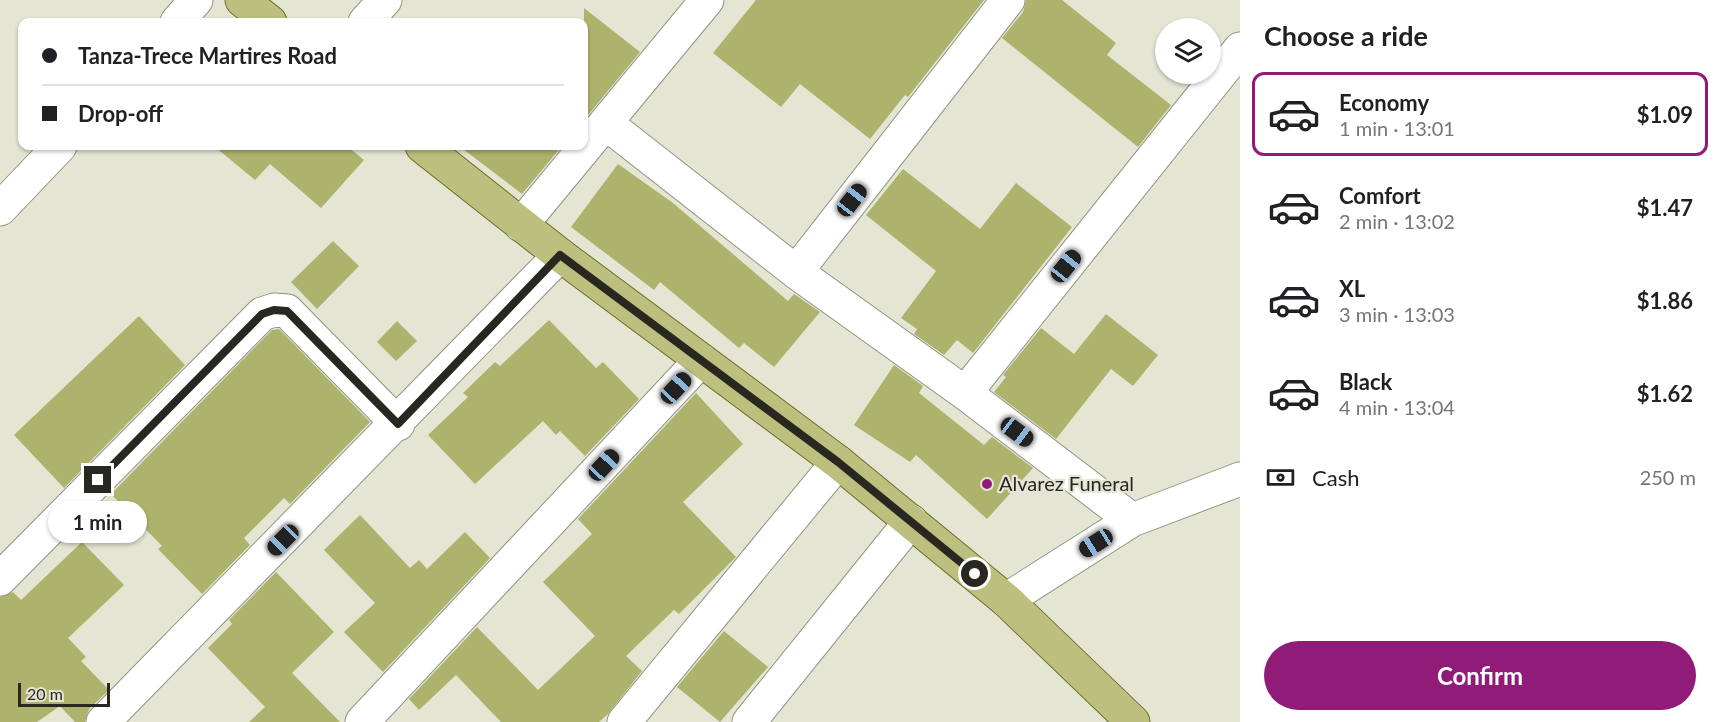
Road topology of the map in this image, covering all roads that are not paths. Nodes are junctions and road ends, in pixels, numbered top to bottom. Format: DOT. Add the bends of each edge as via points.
graph roads {
  1 [pos="196,0"];
  2 [pos="242,0"];
  3 [pos="385,0"];
  4 [pos="707,0"];
  5 [pos="1008,0"];
  6 [pos="180,18"];
  7 [pos="265,18"];
  8 [pos="369,18"];
  9 [pos="1240,49"];
  10 [pos="607,124"];
  11 [pos="588,146"];
  12 [pos="56,150"];
  13 [pos="427,150"];
  14 [pos="585,150"];
  15 [pos="0,209"];
  16 [pos="521,225"];
  17 [pos="560,255"];
  18 [pos="796,272"];
  19 [pos="701,360"];
  20 [pos="965,393"];
  21 [pos="398,424"];
  22 [pos="838,462"];
  23 [pos="1240,479"];
  24 [pos="1132,520"];
  25 [pos="911,521"];
  26 [pos="0,579"];
  27 [pos="1006,600"];
  28 [pos="103,722"];
  29 [pos="362,722"];
  30 [pos="624,722"];
  31 [pos="749,722"];
  32 [pos="1133,722"];
  1 -- 6 [label="street"];
  2 -- 7 [label="main road"];
  3 -- 8 [label="street"];
  4 -- 10 [label="street"];
  5 -- 18 [label="street"];
  9 -- 20 [label="street"];
  10 -- 11 [label="street"];
  10 -- 18 [label="street"];
  12 -- 15 [label="street"];
  13 -- 16 [label="main road"];
  14 -- 16 [label="street"];
  16 -- 17 [label="main road"];
  17 -- 19 [label="main road"];
  17 -- 21 [label="street"];
  18 -- 20 [label="street"];
  19 -- 22 [label="main road"];
  19 -- 29 [label="street"];
  20 -- 24 [label="street"];
  21 -- 26 [label="street" via="287,311 262,314"];
  21 -- 28 [label="street"];
  22 -- 25 [label="main road"];
  22 -- 30 [label="street"];
  23 -- 24 [label="street"];
  24 -- 27 [label="street"];
  25 -- 27 [label="main road"];
  25 -- 31 [label="street"];
  27 -- 32 [label="main road"];
}
